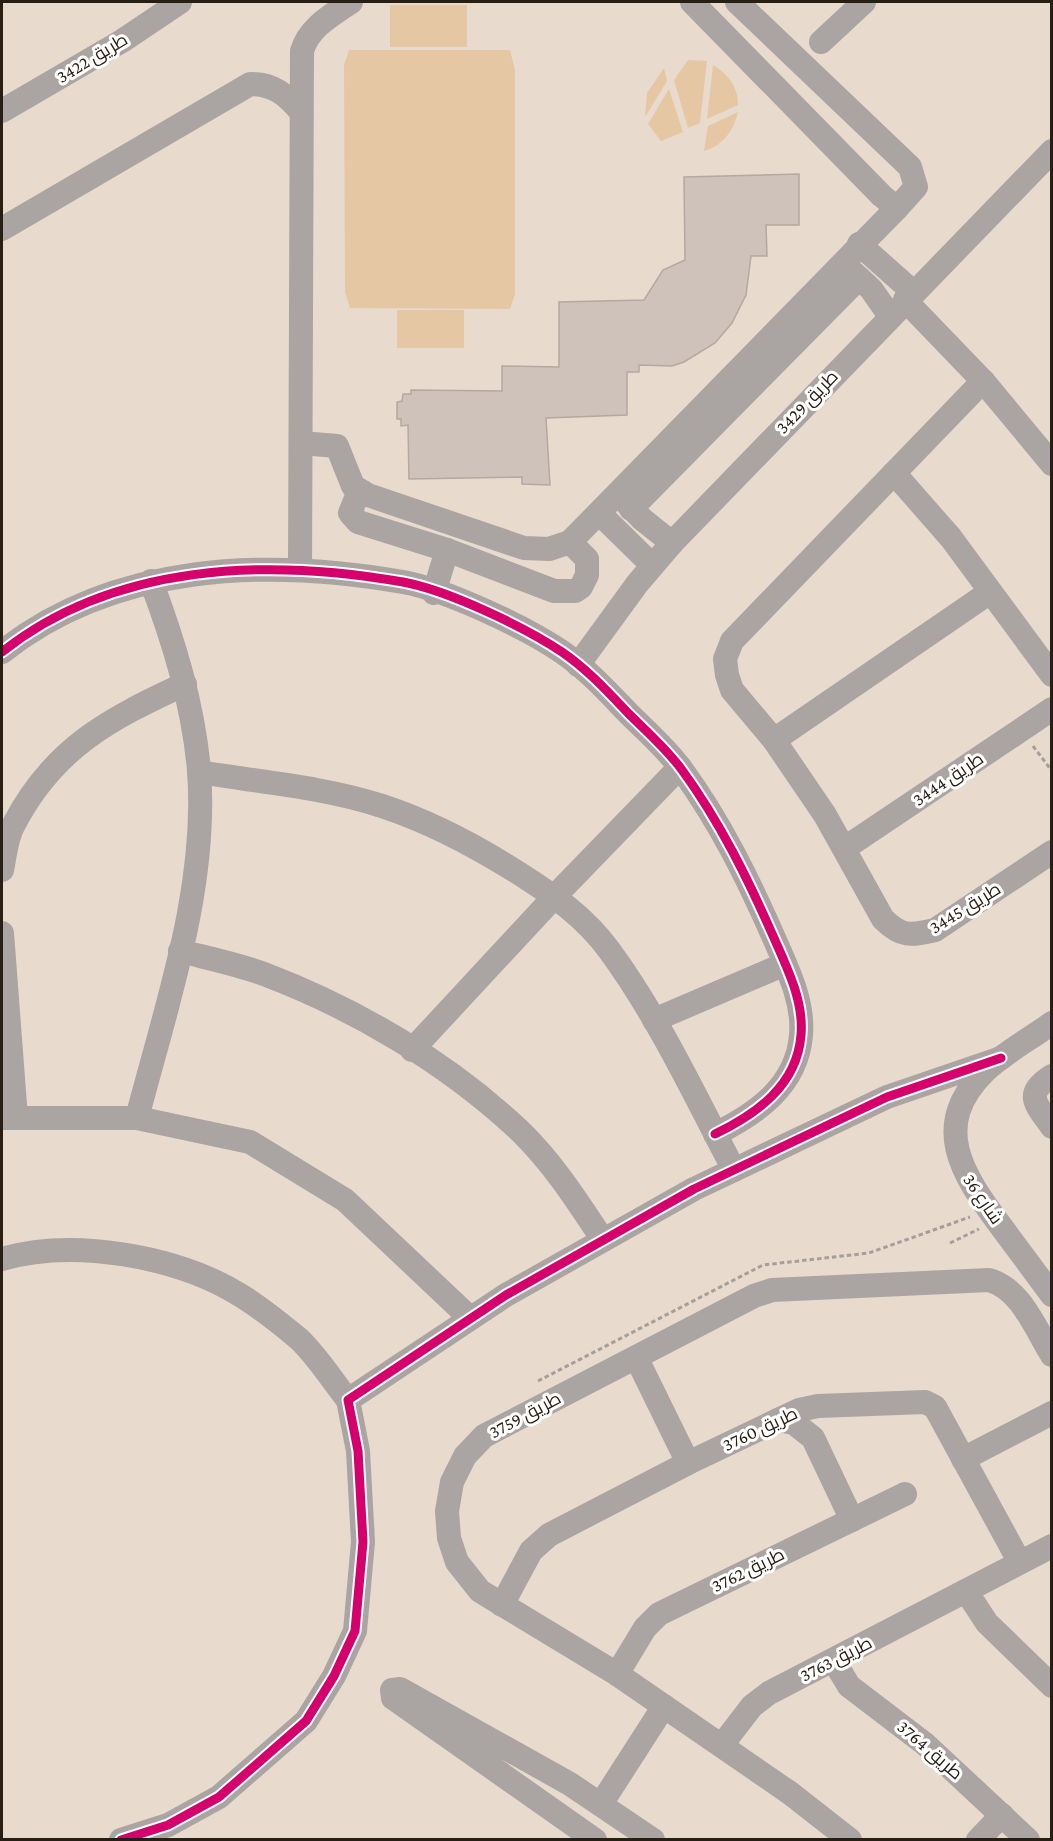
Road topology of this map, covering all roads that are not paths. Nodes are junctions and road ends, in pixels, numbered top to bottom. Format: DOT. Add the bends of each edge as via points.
graph roads {
  1 [pos="180,2"];
  2 [pos="351,2"];
  3 [pos="692,2"];
  4 [pos="864,2"];
  5 [pos="750,14"];
  6 [pos="733,42"];
  7 [pos="821,42"];
  8 [pos="2,111"];
  9 [pos="301,112"];
  10 [pos="1052,151"];
  11 [pos="897,208"];
  12 [pos="2,229"];
  13 [pos="859,244"];
  14 [pos="851,270"];
  15 [pos="903,303"];
  16 [pos="982,381"];
  17 [pos="301,443"];
  18 [pos="1052,464"];
  19 [pos="894,473"];
  20 [pos="359,491"];
  21 [pos="625,502"];
  22 [pos="599,513"];
  23 [pos="570,542"];
  24 [pos="672,543"];
  25 [pos="447,550"];
  26 [pos="652,565"];
  27 [pos="300,570"];
  28 [pos="151,581"];
  29 [pos="990,592"];
  30 [pos="434,593"];
  31 [pos="2,652"];
  32 [pos="578,666"];
  33 [pos="1052,675"];
  34 [pos="185,684"];
  35 [pos="1052,709"];
  36 [pos="774,740"];
  37 [pos="680,767"];
  38 [pos="199,772"];
  39 [pos="845,848"];
  40 [pos="1052,852"];
  41 [pos="2,870"];
  42 [pos="555,896"];
  43 [pos="2,933"];
  44 [pos="180,951"];
  45 [pos="785,964"];
  46 [pos="654,1020"];
  47 [pos="1052,1023"];
  48 [pos="412,1050"];
  49 [pos="1001,1058"];
  50 [pos="1052,1076"];
  51 [pos="9,1118"];
  52 [pos="136,1118"];
  53 [pos="1052,1127"];
  54 [pos="715,1134"];
  55 [pos="734,1170"];
  56 [pos="603,1240"];
  57 [pos="2,1259"];
  58 [pos="1052,1295"];
  59 [pos="470,1318"];
  60 [pos="1052,1355"];
  61 [pos="637,1359"];
  62 [pos="348,1400"];
  63 [pos="828,1406"];
  64 [pos="1052,1413"];
  65 [pos="778,1420"];
  66 [pos="813,1438"];
  67 [pos="963,1459"];
  68 [pos="688,1463"];
  69 [pos="904,1494"];
  70 [pos="852,1520"];
  71 [pos="1052,1545"];
  72 [pos="1019,1561"];
  73 [pos="966,1591"];
  74 [pos="502,1605"];
  75 [pos="834,1661"];
  76 [pos="617,1674"];
  77 [pos="1052,1686"];
  78 [pos="664,1706"];
  79 [pos="722,1745"];
  80 [pos="601,1804"];
  81 [pos="1002,1815"];
  82 [pos="121,1839"];
  83 [pos="595,1839"];
  84 [pos="653,1839"];
  85 [pos="850,1839"];
  86 [pos="978,1839"];
  87 [pos="1028,1839"];
  1 -- 8 [label="street, طريق 3422"];
  2 -- 9 [label="street" via="305,40"];
  3 -- 6 [label="street"];
  4 -- 7 [label="street"];
  5 -- 6 [label="street"];
  5 -- 11 [label="street" via="910,167 916,187"];
  6 -- 11 [label="street"];
  9 -- 12 [label="street" via="268,84 250,84"];
  9 -- 17 [label="street"];
  10 -- 15 [label="street, طريق 3429"];
  11 -- 13 [label="street"];
  13 -- 14 [label="street"];
  13 -- 15 [label="street"];
  14 -- 15 [label="street" via="871,289"];
  14 -- 21 [label="street"];
  15 -- 16 [label="street"];
  15 -- 24 [label="street, طريق 3429"];
  16 -- 18 [label="street"];
  16 -- 19 [label="street"];
  17 -- 20 [label="street" via="337,446 350,480"];
  17 -- 27 [label="street"];
  19 -- 29 [label="street" via="951,538"];
  19 -- 36 [label="street, طريق 3445" via="727,649 727,675 732,690"];
  20 -- 23 [label="street" via="524,548 549,549"];
  20 -- 25 [label="street" via="350,513 358,522"];
  21 -- 22 [label="street"];
  21 -- 24 [label="street"];
  22 -- 23 [label="street"];
  22 -- 26 [label="street"];
  23 -- 25 [label="street" via="583,552 588,568 581,587 565,592"];
  24 -- 26 [label="street, طريق 3429"];
  25 -- 30 [label="street"];
  26 -- 32 [label="street, طريق 3429"];
  27 -- 28 [label="street" via="225,569"];
  27 -- 30 [label="street" via="406,582"];
  28 -- 31 [label="street" via="81,605"];
  28 -- 34 [label="street"];
  29 -- 33 [label="street"];
  29 -- 36 [label="street"];
  30 -- 32 [label="street" via="480,609 562,652"];
  32 -- 37 [label="street" via="603,686"];
  34 -- 38 [label="street"];
  34 -- 41 [label="street" via="136,706 86,736 45,777 12,828"];
  35 -- 39 [label="street, طريق 3444"];
  36 -- 39 [label="street, طريق 3445"];
  37 -- 42 [label="street"];
  37 -- 45 [label="street" via="739,862"];
  38 -- 42 [label="street" via="380,805 441,829"];
  38 -- 44 [label="street" via="192,896"];
  39 -- 40 [label="street, طريق 3445" via="883,920 895,931 906,934 935,930"];
  42 -- 46 [label="street" via="586,922 608,948"];
  42 -- 48 [label="street"];
  43 -- 51 [label="street"];
  44 -- 48 [label="street" via="272,977 340,1006"];
  44 -- 52 [label="street"];
  45 -- 46 [label="street"];
  45 -- 54 [label="street" via="800,1008 801,1036 794,1064 780,1088 760,1109"];
  46 -- 54 [label="street"];
  47 -- 49 [label="street, شارع 36"];
  48 -- 56 [label="street" via="469,1088 520,1132 566,1183"];
  49 -- 55 [label="street" via="887,1097"];
  49 -- 58 [label="street, شارع 36" via="966,1096 958,1116 956,1141 966,1177"];
  50 -- 53 [label="street" via="1037,1086 1034,1093 1034,1101"];
  51 -- 52 [label="street"];
  52 -- 59 [label="street" via="250,1142 345,1200"];
  54 -- 55 [label="street"];
  55 -- 56 [label="street"];
  56 -- 59 [label="street"];
  57 -- 62 [label="street" via="20,1253 96,1249 171,1263 240,1294 292,1334"];
  59 -- 62 [label="street"];
  60 -- 61 [label="street, طريق 3759" via="1015,1295 1004,1286 981,1280 772,1290"];
  61 -- 68 [label="street"];
  61 -- 74 [label="street, طريق 3759" via="495,1428 474,1446 458,1468 447,1511 452,1550 471,1582"];
  62 -- 82 [label="street" via="358,1451 363,1542 355,1631 334,1676 306,1721 219,1797 168,1825"];
  63 -- 65 [label="street, طريق 3760" via="808,1408"];
  63 -- 66 [label="street" via="816,1421"];
  63 -- 67 [label="street, طريق 3760" via="931,1404 938,1410"];
  64 -- 67 [label="street"];
  65 -- 66 [label="street" via="794,1423"];
  65 -- 68 [label="street, طريق 3760"];
  66 -- 70 [label="street"];
  67 -- 72 [label="street, طريق 3760"];
  68 -- 74 [label="street, طريق 3760" via="542,1540 528,1557"];
  69 -- 70 [label="street, طريق 3762"];
  70 -- 76 [label="street, طريق 3762" via="659,1614 645,1628"];
  71 -- 72 [label="street, طريق 3763"];
  72 -- 73 [label="street, طريق 3763"];
  73 -- 75 [label="street, طريق 3763"];
  73 -- 77 [label="street" via="987,1623"];
  74 -- 76 [label="street, طريق 3759"];
  75 -- 79 [label="street, طريق 3763" via="760,1699"];
  75 -- 81 [label="street, طريق 3764" via="849,1686 925,1744"];
  76 -- 78 [label="street, طريق 3759"];
  78 -- 79 [label="street, طريق 3759"];
  78 -- 80 [label="street"];
  79 -- 85 [label="street, طريق 3759"];
  80 -- 83 [label="street" via="400,1689 392,1690 393,1698"];
  80 -- 84 [label="street"];
  81 -- 86 [label="street"];
  81 -- 87 [label="street, طريق 3764"];
}
